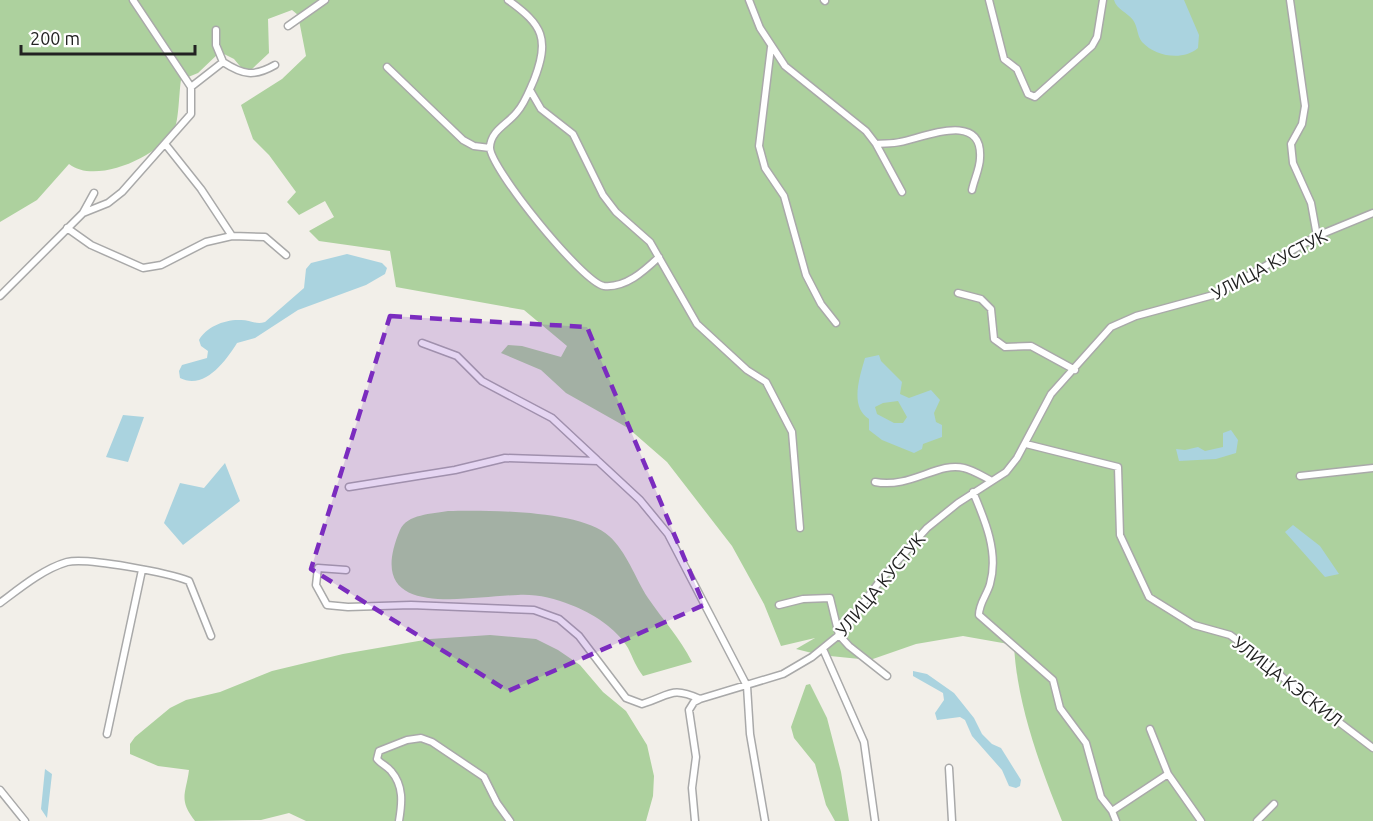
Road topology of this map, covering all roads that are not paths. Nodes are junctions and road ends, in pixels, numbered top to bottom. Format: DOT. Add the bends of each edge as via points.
graph roads {
  1 [pos="133,0"];
  2 [pos="326,0"];
  3 [pos="508,0"];
  4 [pos="749,0"];
  5 [pos="990,0"];
  6 [pos="1103,0"];
  7 [pos="1290,0"];
  8 [pos="288,26"];
  9 [pos="216,30"];
  10 [pos="771,48"];
  11 [pos="223,62"];
  12 [pos="275,65"];
  13 [pos="387,67"];
  14 [pos="191,87"];
  15 [pos="530,90"];
  16 [pos="876,144"];
  17 [pos="166,145"];
  18 [pos="490,148"];
  19 [pos="972,190"];
  20 [pos="902,192"];
  21 [pos="94,193"];
  22 [pos="83,213"];
  23 [pos="1373,213"];
  24 [pos="68,228"];
  25 [pos="232,236"];
  26 [pos="1317,236"];
  27 [pos="286,255"];
  28 [pos="659,257"];
  29 [pos="958,293"];
  30 [pos="0,296"];
  31 [pos="836,323"];
  32 [pos="422,343"];
  33 [pos="1075,370"];
  34 [pos="1026,444"];
  35 [pos="598,460"];
  36 [pos="1373,468"];
  37 [pos="1300,476"];
  38 [pos="990,480"];
  39 [pos="875,482"];
  40 [pos="349,487"];
  41 [pos="974,492"];
  42 [pos="800,528"];
  43 [pos="142,570"];
  44 [pos="346,570"];
  45 [pos="0,603"];
  46 [pos="779,605"];
  47 [pos="839,635"];
  48 [pos="211,636"];
  49 [pos="823,649"];
  50 [pos="887,676"];
  51 [pos="747,686"];
  52 [pos="700,699"];
  53 [pos="1150,729"];
  54 [pos="108,734"];
  55 [pos="1373,748"];
  56 [pos="949,768"];
  57 [pos="1168,774"];
  58 [pos="0,790"];
  59 [pos="1274,804"];
  60 [pos="1112,811"];
  61 [pos="22,819"];
  62 [pos="399,821"];
  63 [pos="510,821"];
  64 [pos="695,821"];
  65 [pos="765,821"];
  66 [pos="875,821"];
  67 [pos="952,821"];
  68 [pos="1116,821"];
  69 [pos="1201,821"];
  70 [pos="1257,821"];
  1 -- 14 [label="street"];
  2 -- 8 [label="street"];
  3 -- 15 [label="street" via="530,16 542,36 543,53"];
  4 -- 10 [label="street"];
  5 -- 6 [label="street" via="1004,59 1017,69 1028,94 1035,97 1092,46"];
  7 -- 26 [label="street" via="1305,106 1302,124 1290,144 1293,163 1311,203"];
  9 -- 11 [label="street" via="216,45"];
  10 -- 16 [label="street" via="794,74 859,125"];
  10 -- 31 [label="street" via="759,146 765,168 784,196 806,274"];
  11 -- 12 [label="street" via="249,75"];
  11 -- 14 [label="street"];
  13 -- 18 [label="street" via="463,140"];
  14 -- 17 [label="street" via="191,114"];
  15 -- 18 [label="street" via="518,112 495,134"];
  15 -- 28 [label="street" via="541,109 573,134 603,195 650,242"];
  16 -- 19 [label="street" via="955,129 968,133 978,143 980,158"];
  16 -- 20 [label="street"];
  17 -- 22 [label="street" via="123,192"];
  17 -- 25 [label="street"];
  18 -- 28 [label="street" via="523,206 596,283 609,286 632,279"];
  21 -- 22 [label="street"];
  22 -- 24 [label="street"];
  23 -- 26 [label="street, УЛИЦА КУСТУК"];
  24 -- 25 [label="street" via="99,249 143,268 161,265 206,242"];
  24 -- 30 [label="street"];
  25 -- 27 [label="street" via="265,237"];
  26 -- 33 [label="street, УЛИЦА КУСТУК" via="1217,294 1136,316 1111,327"];
  28 -- 42 [label="street" via="697,324 747,370 766,382 781,410 792,432"];
  29 -- 33 [label="street" via="981,299 991,309 994,339 1005,347 1031,345"];
  32 -- 35 [label="street" via="457,356 482,381 552,418"];
  33 -- 34 [label="street, УЛИЦА КУСТУК" via="1044,404"];
  34 -- 38 [label="street, УЛИЦА КУСТУК" via="1006,472"];
  34 -- 55 [label="street, УЛИЦА КЭСКИЛ" via="1118,467 1120,535 1149,597 1194,625 1230,636 1248,648"];
  35 -- 40 [label="street" via="505,458"];
  35 -- 51 [label="street" via="640,500 668,534"];
  36 -- 37 [label="street"];
  38 -- 39 [label="street" via="954,467 896,484"];
  38 -- 41 [label="street, УЛИЦА КУСТУК"];
  41 -- 47 [label="street, УЛИЦА КУСТУК" via="927,528"];
  41 -- 60 [label="street" via="992,552 991,582 979,615 1053,680 1060,708 1086,743 1101,797"];
  43 -- 45 [label="street" via="80,561 64,563"];
  43 -- 48 [label="street" via="189,581"];
  43 -- 54 [label="street"];
  44 -- 52 [label="street, УЛИЦА КУСТУК" via="318,568 316,585 327,605 534,610 559,619 579,636 627,698 642,704 674,691"];
  46 -- 47 [label="street" via="826,597 832,602"];
  47 -- 49 [label="street, УЛИЦА КУСТУК"];
  47 -- 50 [label="street"];
  49 -- 51 [label="street, УЛИЦА КУСТУК" via="783,674"];
  49 -- 66 [label="street" via="864,742"];
  51 -- 52 [label="street, УЛИЦА КУСТУК"];
  51 -- 65 [label="street" via="750,734"];
  52 -- 64 [label="street" via="689,710 696,757 692,788"];
  53 -- 57 [label="street"];
  56 -- 67 [label="street"];
  57 -- 60 [label="street"];
  57 -- 69 [label="street"];
  58 -- 61 [label="street"];
  59 -- 70 [label="street"];
  60 -- 68 [label="street"];
  62 -- 63 [label="street" via="400,784 377,759 379,751 421,738 484,777"];
}
